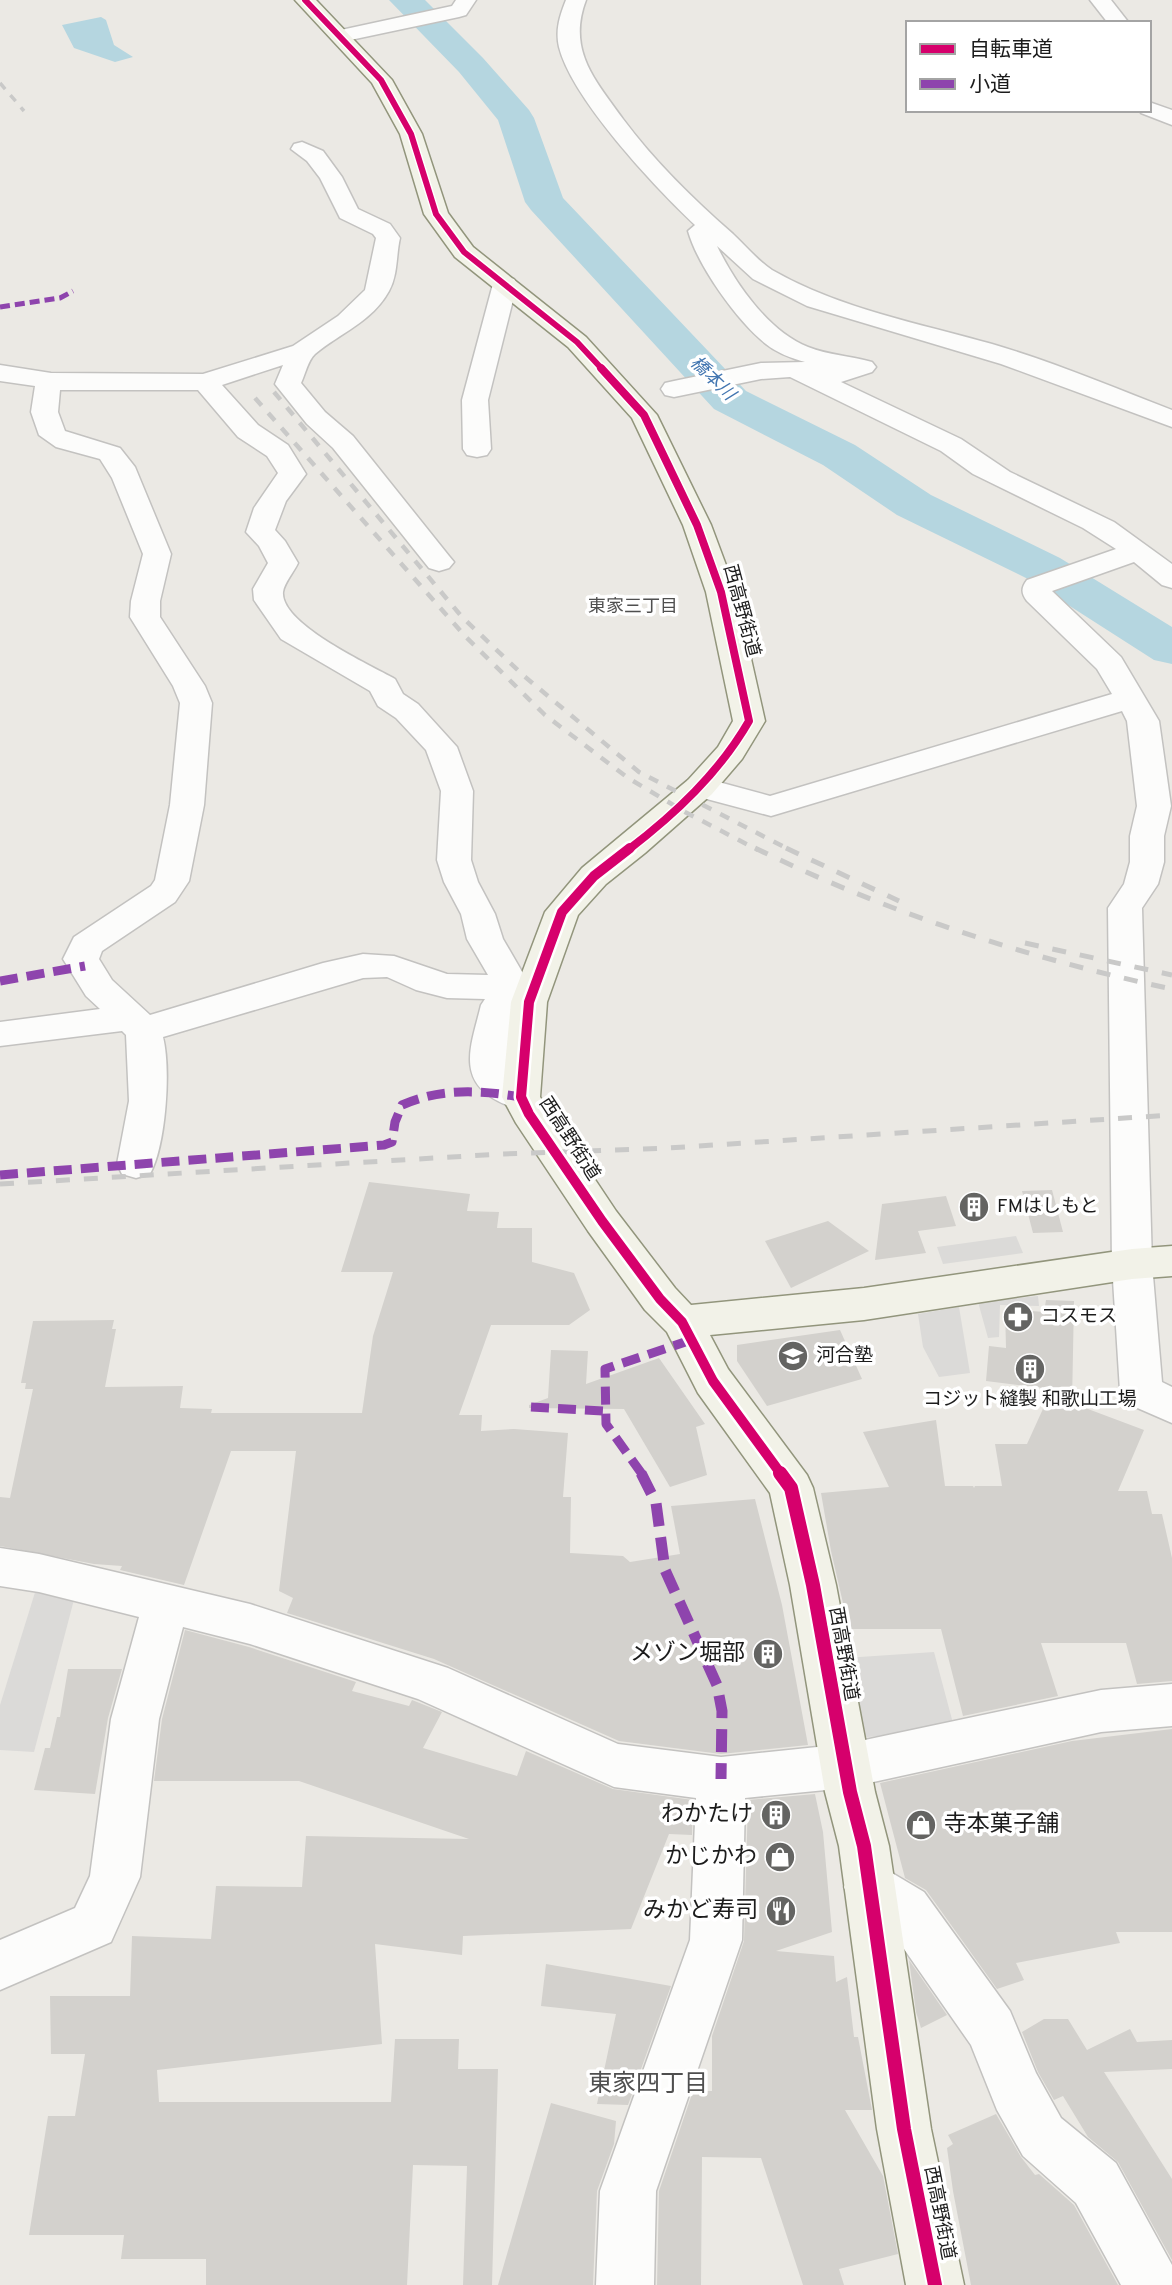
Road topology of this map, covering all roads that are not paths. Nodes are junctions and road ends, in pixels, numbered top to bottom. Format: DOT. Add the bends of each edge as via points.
graph roads {
  1 [pos="305,0"];
  2 [pos="576,0"];
  3 [pos="1100,0"];
  4 [pos="462,6"];
  5 [pos="1117,21"];
  6 [pos="358,33"];
  7 [pos="1151,109"];
  8 [pos="1172,118"];
  9 [pos="302,149"];
  10 [pos="696,214"];
  11 [pos="505,284"];
  12 [pos="302,351"];
  13 [pos="794,369"];
  14 [pos="0,373"];
  15 [pos="51,381"];
  16 [pos="205,382"];
  17 [pos="643,415"];
  18 [pos="1172,419"];
  19 [pos="477,449"];
  20 [pos="1137,551"];
  21 [pos="439,562"];
  22 [pos="1172,579"];
  23 [pos="1130,699"];
  24 [pos="700,787"];
  25 [pos="522,992"];
  26 [pos="136,1024"];
  27 [pos="0,1034"];
  28 [pos="136,1164"];
  29 [pos="1172,1261"];
  30 [pos="1132,1264"];
  31 [pos="682,1322"];
  32 [pos="1172,1406"];
  33 [pos="0,1567"];
  34 [pos="166,1603"];
  35 [pos="1172,1705"];
  36 [pos="846,1766"];
  37 [pos="721,1779"];
  38 [pos="869,1887"];
  39 [pos="0,1965"];
  40 [pos="625,2285"];
  41 [pos="935,2285"];
  42 [pos="1152,2285"];
  1 -- 6 [label="street, 西高野街道"];
  2 -- 10 [label="street" via="567,17 566,37 579,73 667,187"];
  3 -- 5 [label="street"];
  4 -- 6 [label="street"];
  6 -- 11 [label="street, 西高野街道" via="411,134 436,214 464,251"];
  7 -- 8 [label="street"];
  9 -- 12 [label="street" via="316,156 348,213 382,229 388,238 375,296 328,337"];
  10 -- 13 [label="street" via="709,256 758,325 794,352 863,367 842,374"];
  10 -- 18 [label="street" via="761,273 814,299 989,352"];
  11 -- 17 [label="street, 西高野街道" via="577,342"];
  11 -- 19 [label="street" via="474,400"];
  12 -- 16 [label="street"];
  12 -- 21 [label="street" via="288,384 343,442"];
  13 -- 17 [label="street" via="674,389 698,405"];
  13 -- 20 [label="street" via="951,445 970,462 1095,522"];
  14 -- 15 [label="street"];
  15 -- 16 [label="street"];
  15 -- 26 [label="street" via="44,406 46,427 65,442 111,454 132,489 157,549 145,617 196,703 187,805 172,881 163,894 86,945 81,959 99,988"];
  16 -- 25 [label="street" via="247,430 278,451 292,474 266,508 260,532 283,563 268,589 273,608 303,642 384,686 389,699 441,747 457,791 454,860 461,882 485,939"];
  17 -- 24 [label="street, 西高野街道" via="697,525 713,570 749,720 731,752"];
  20 -- 22 [label="street"];
  20 -- 23 [label="street" via="1037,586 1037,595 1110,664"];
  23 -- 24 [label="street" via="771,806"];
  23 -- 30 [label="street" via="1143,720 1154,806 1141,884 1125,908"];
  24 -- 25 [label="street, 西高野街道" via="594,876 562,912"];
  25 -- 26 [label="street" via="432,984 398,967 375,965"];
  25 -- 31 [label="street, 西高野街道" via="529,1002 521,1097 529,1114 660,1299"];
  26 -- 27 [label="street"];
  26 -- 28 [label="street" via="146,1042 148,1101"];
  29 -- 30 [label="street"];
  30 -- 31 [label="street" via="864,1304"];
  30 -- 32 [label="street" via="1141,1391"];
  31 -- 36 [label="street, 西高野街道" via="713,1381 791,1488"];
  33 -- 34 [label="street"];
  34 -- 37 [label="street" via="250,1624 431,1683 614,1765"];
  34 -- 39 [label="street" via="135,1719 114,1877 93,1925"];
  35 -- 36 [label="street" via="1101,1712"];
  36 -- 37 [label="street"];
  36 -- 38 [label="street, 西高野街道"];
  37 -- 40 [label="street" via="716,1940 628,2191"];
  38 -- 41 [label="street, 西高野街道" via="904,2129"];
  38 -- 42 [label="street" via="906,1909 991,2029 1016,2091 1042,2137 1096,2183"];
}
